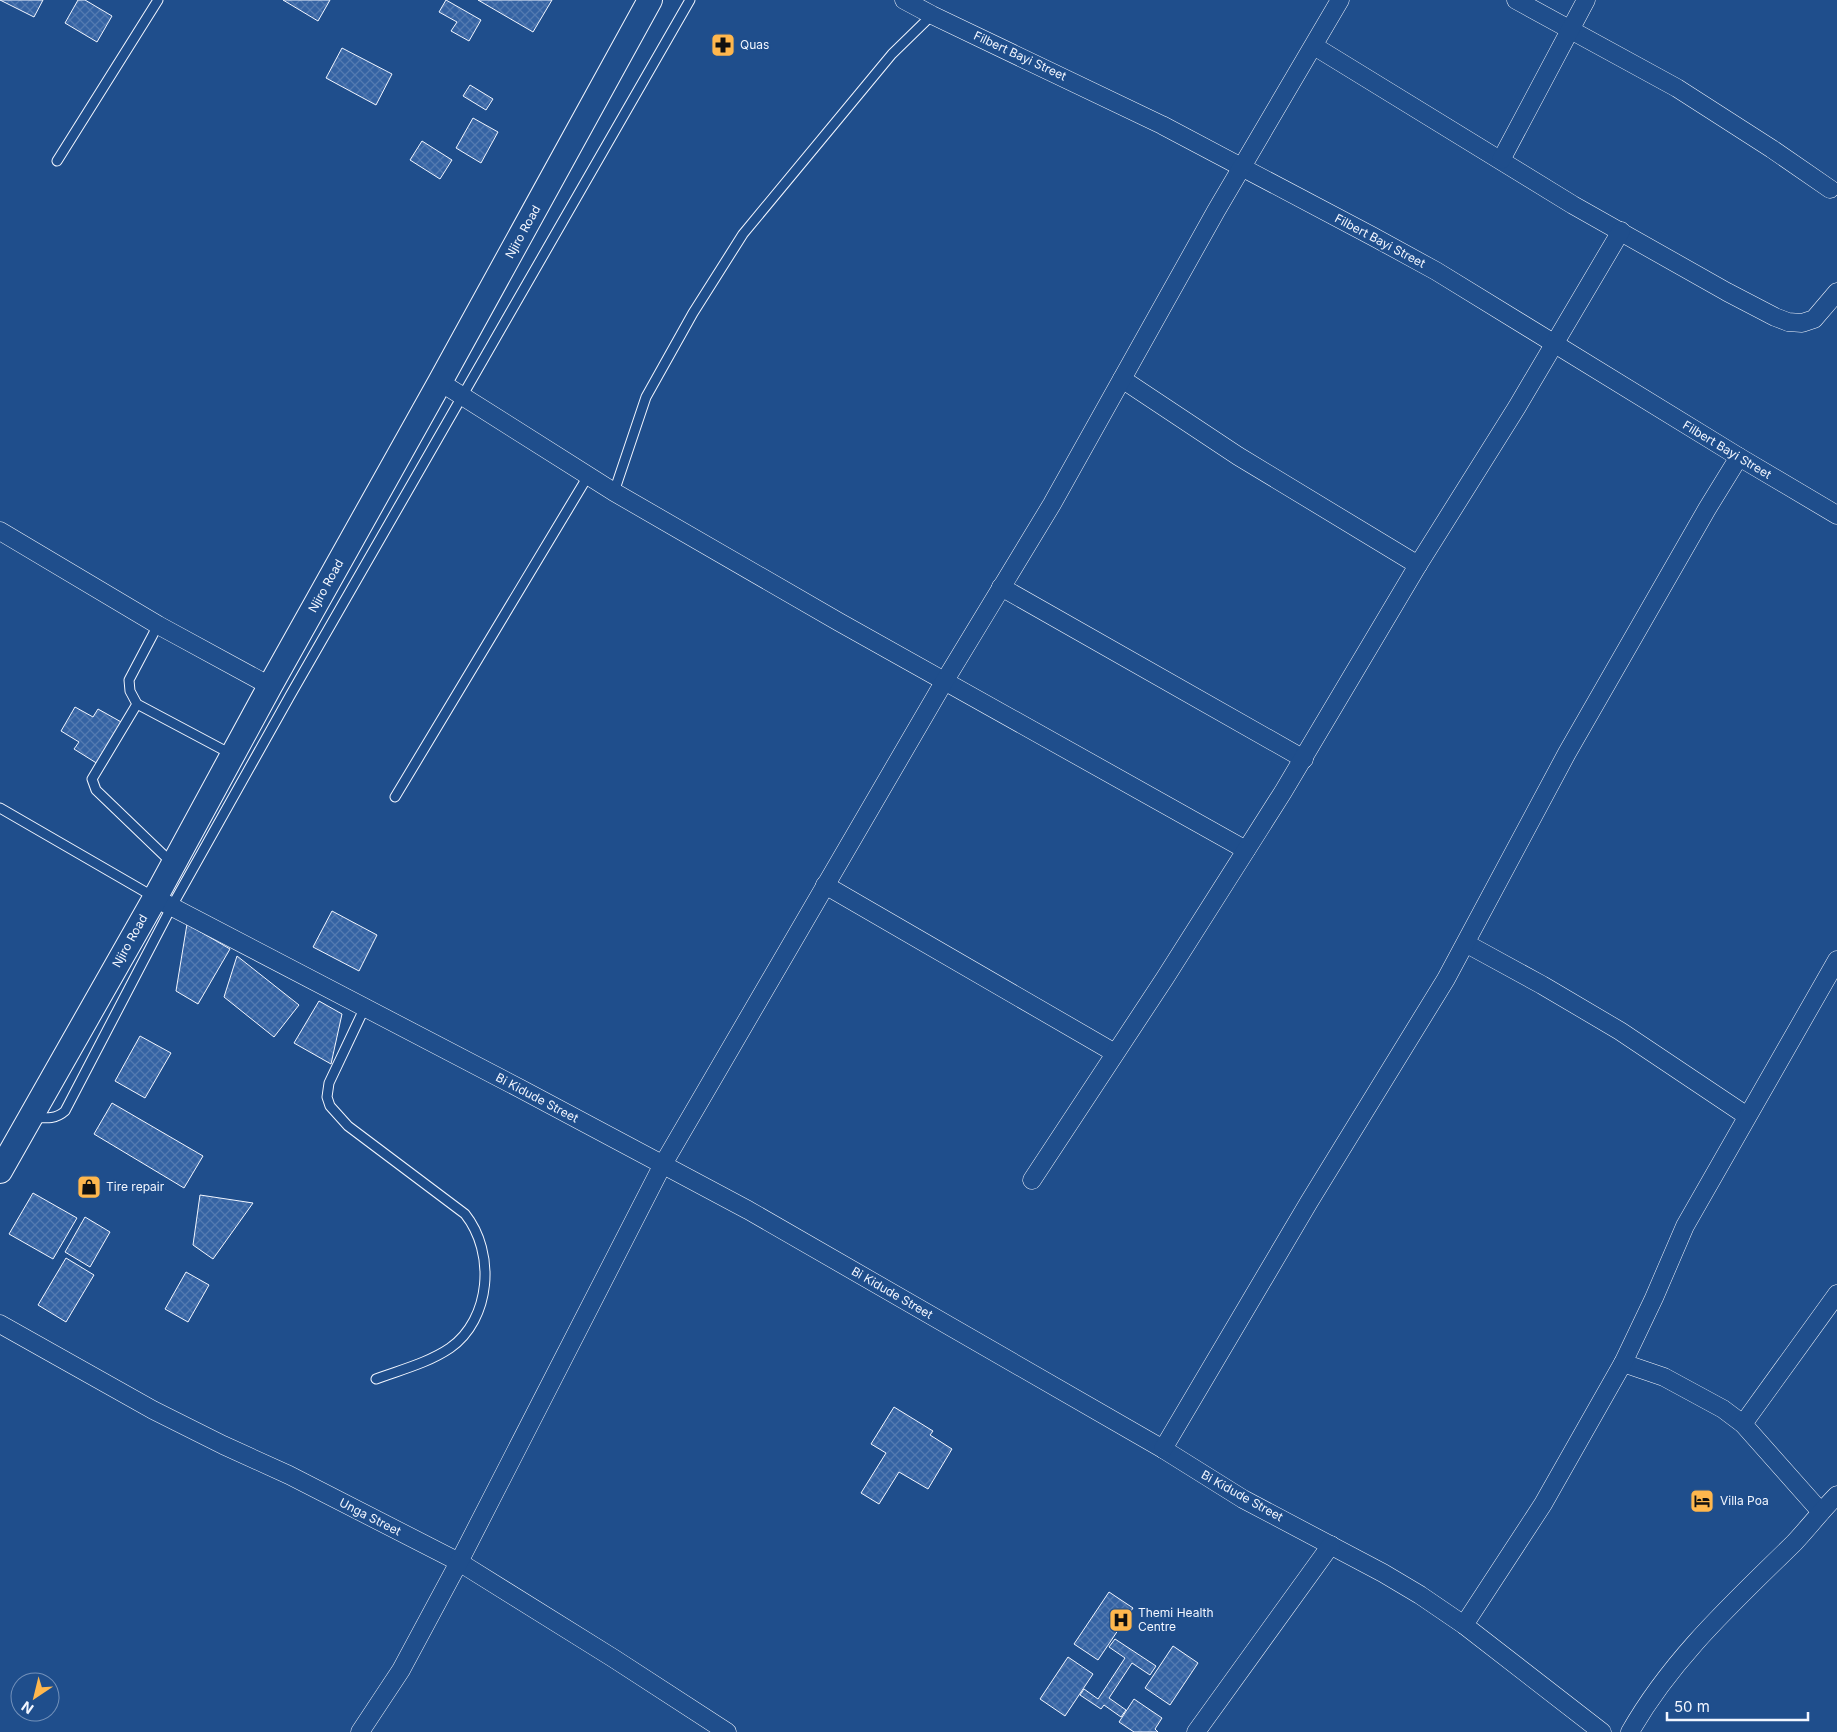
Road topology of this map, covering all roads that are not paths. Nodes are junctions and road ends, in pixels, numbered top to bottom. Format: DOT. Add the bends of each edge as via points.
graph roads {
  1 [pos="158,0"];
  2 [pos="650,0"];
  3 [pos="690,0"];
  4 [pos="904,0"];
  5 [pos="1340,0"];
  6 [pos="1516,0"];
  7 [pos="1586,0"];
  8 [pos="932,15"];
  9 [pos="1569,30"];
  10 [pos="1314,46"];
  11 [pos="1501,160"];
  12 [pos="57,161"];
  13 [pos="1241,167"];
  14 [pos="1830,189"];
  15 [pos="1621,231"];
  16 [pos="1837,292"];
  17 [pos="1555,343"];
  18 [pos="1122,379"];
  19 [pos="440,382"];
  20 [pos="462,395"];
  21 [pos="1739,457"];
  22 [pos="588,476"];
  23 [pos="614,492"];
  24 [pos="1837,515"];
  25 [pos="0,531"];
  26 [pos="1418,565"];
  27 [pos="1001,587"];
  28 [pos="158,625"];
  29 [pos="944,682"];
  30 [pos="270,686"];
  31 [pos="137,704"];
  32 [pos="233,754"];
  33 [pos="1304,759"];
  34 [pos="395,797"];
  35 [pos="0,808"];
  36 [pos="1246,850"];
  37 [pos="172,863"];
  38 [pos="825,885"];
  39 [pos="164,902"];
  40 [pos="1467,944"];
  41 [pos="1837,960"];
  42 [pos="365,1008"];
  43 [pos="1115,1053"];
  44 [pos="1747,1116"];
  45 [pos="662,1166"];
  46 [pos="0,1171"];
  47 [pos="1032,1180"];
  48 [pos="1837,1294"];
  49 [pos="0,1324"];
  50 [pos="1623,1363"];
  51 [pos="376,1378"];
  52 [pos="1743,1424"];
  53 [pos="1163,1449"];
  54 [pos="1837,1494"];
  55 [pos="1821,1512"];
  56 [pos="1331,1545"];
  57 [pos="459,1562"];
  58 [pos="1464,1625"];
  59 [pos="360,1732"];
  60 [pos="727,1732"];
  61 [pos="1196,1732"];
  62 [pos="1602,1732"];
  63 [pos="1630,1732"];
  1 -- 12 [label="lane"];
  2 -- 19 [label="street, Njiro Road"];
  3 -- 20 [label="lane"];
  4 -- 8 [label="street, Filbert Bayi Street"];
  5 -- 10 [label="street"];
  6 -- 9 [label="street"];
  7 -- 9 [label="street"];
  8 -- 13 [label="street, Filbert Bayi Street" via="1162,124"];
  8 -- 23 [label="lane" via="892,54 743,234 693,313 646,397"];
  9 -- 11 [label="street"];
  9 -- 14 [label="street" via="1677,88"];
  10 -- 11 [label="street"];
  10 -- 13 [label="street"];
  11 -- 15 [label="street"];
  13 -- 17 [label="street, Filbert Bayi Street" via="1428,267"];
  13 -- 18 [label="street"];
  15 -- 16 [label="street" via="1727,292 1788,322 1802,323 1814,319"];
  15 -- 17 [label="street"];
  17 -- 21 [label="street, Filbert Bayi Street"];
  17 -- 26 [label="street"];
  18 -- 26 [label="street" via="1238,456"];
  18 -- 27 [label="street"];
  19 -- 20 [label="street"];
  19 -- 30 [label="street, Njiro Road"];
  20 -- 22 [label="street"];
  20 -- 39 [label="lane"];
  21 -- 24 [label="street, Filbert Bayi Street"];
  21 -- 40 [label="street" via="1567,753"];
  22 -- 23 [label="street"];
  22 -- 34 [label="lane"];
  23 -- 29 [label="street"];
  25 -- 28 [label="street"];
  26 -- 33 [label="street"];
  27 -- 29 [label="street"];
  27 -- 33 [label="street"];
  28 -- 30 [label="street"];
  28 -- 31 [label="lane" via="129,680 130,691"];
  29 -- 36 [label="street"];
  29 -- 38 [label="street"];
  30 -- 32 [label="street, Njiro Road"];
  31 -- 32 [label="lane"];
  31 -- 37 [label="lane" via="92,779 96,790"];
  32 -- 37 [label="street, Njiro Road"];
  33 -- 36 [label="street"];
  35 -- 39 [label="lane"];
  36 -- 43 [label="street"];
  37 -- 39 [label="street, Njiro Road"];
  38 -- 43 [label="street"];
  38 -- 45 [label="street"];
  39 -- 42 [label="street, Bi Kidude Street"];
  39 -- 46 [label="street, Njiro Road"];
  40 -- 44 [label="street" via="1620,1032"];
  40 -- 53 [label="street"];
  41 -- 44 [label="street"];
  42 -- 45 [label="street, Bi Kidude Street"];
  42 -- 51 [label="lane" via="329,1083 327,1097 330,1106 348,1126 465,1214 483,1251 485,1276 481,1304 464,1336 436,1357"];
  43 -- 47 [label="street"];
  44 -- 50 [label="street" via="1685,1226"];
  45 -- 53 [label="street, Bi Kidude Street" via="805,1242"];
  45 -- 57 [label="street"];
  48 -- 52 [label="street"];
  49 -- 57 [label="street, Unga Street" via="153,1410"];
  50 -- 52 [label="street" via="1664,1377 1723,1409"];
  50 -- 58 [label="street" via="1543,1504"];
  52 -- 55 [label="street"];
  53 -- 56 [label="street, Bi Kidude Street" via="1243,1499"];
  54 -- 55 [label="street"];
  55 -- 63 [label="street" via="1692,1646 1654,1694"];
  56 -- 58 [label="street, Bi Kidude Street" via="1420,1595"];
  56 -- 61 [label="street"];
  57 -- 59 [label="street" via="401,1670"];
  57 -- 60 [label="street, Unga Street"];
  58 -- 62 [label="street, Bi Kidude Street"];
}
